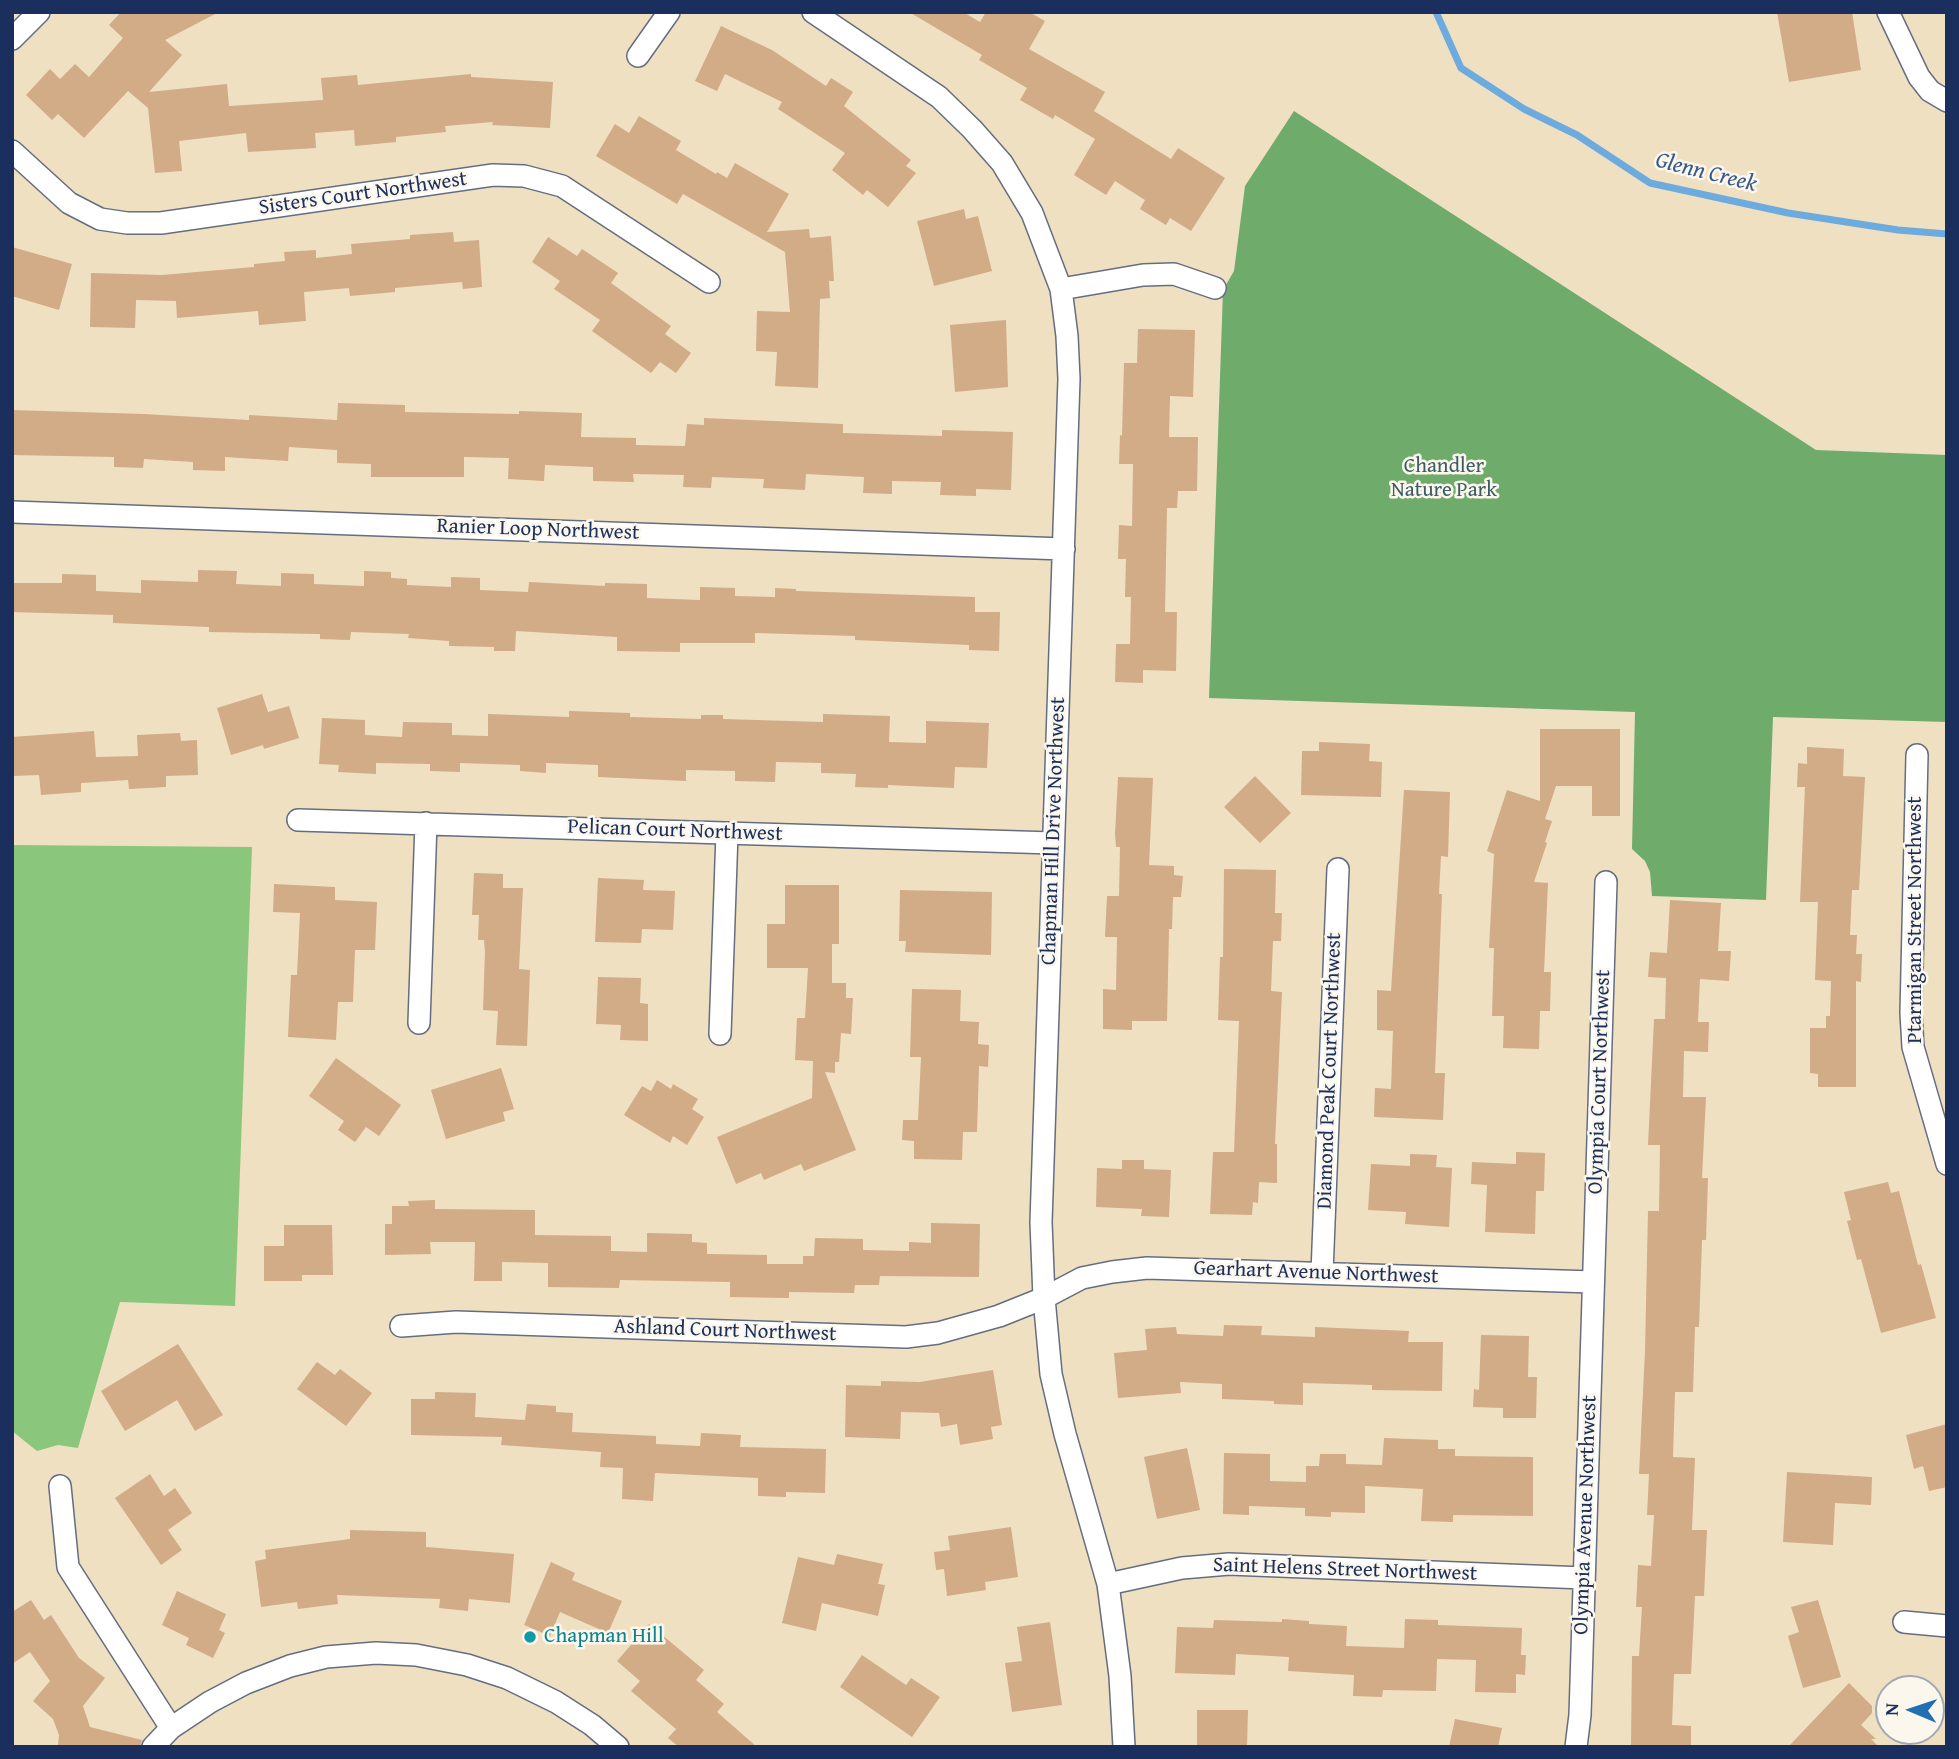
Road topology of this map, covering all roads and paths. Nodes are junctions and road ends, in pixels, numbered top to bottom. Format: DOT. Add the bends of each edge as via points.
graph roads {
  1 [pos="39,12"];
  2 [pos="669,12"];
  3 [pos="813,12"];
  4 [pos="1888,12"];
  5 [pos="12,39"];
  6 [pos="638,56"];
  7 [pos="1947,101"];
  8 [pos="12,151"];
  9 [pos="709,282"];
  10 [pos="1216,288"];
  11 [pos="1061,289"];
  12 [pos="12,512"];
  13 [pos="1064,549"];
  14 [pos="1917,755"];
  15 [pos="298,820"];
  16 [pos="426,824"];
  17 [pos="727,833"];
  18 [pos="1053,843"];
  19 [pos="1338,869"];
  20 [pos="1606,882"];
  21 [pos="419,1023"];
  22 [pos="720,1034"];
  23 [pos="1947,1164"];
  24 [pos="1322,1273"];
  25 [pos="1593,1282"];
  26 [pos="1044,1298"];
  27 [pos="401,1326"];
  28 [pos="60,1486"];
  29 [pos="1584,1578"];
  30 [pos="1108,1584"];
  31 [pos="1904,1622"];
  32 [pos="1947,1626"];
  33 [pos="171,1728"];
  34 [pos="153,1747"];
  35 [pos="618,1747"];
  36 [pos="1124,1747"];
  37 [pos="1576,1747"];
  1 -- 5 [label="street"];
  2 -- 6 [label="street"];
  3 -- 11 [label="street, Chapman Hill Drive Northwest" via="939,97 972,129 1002,163 1032,213"];
  4 -- 7 [label="street" via="1919,77"];
  8 -- 9 [label="street, Sisters Court Northwest" via="69,203 100,219 127,223 161,223 493,175 524,176 562,186"];
  10 -- 11 [label="street" via="1164,274"];
  11 -- 13 [label="street, Chapman Hill Drive Northwest" via="1069,379"];
  12 -- 13 [label="street, Ranier Loop Northwest"];
  13 -- 18 [label="street, Chapman Hill Drive Northwest"];
  14 -- 23 [label="street, Ptarmigan Street Northwest" via="1913,1047"];
  15 -- 16 [label="street, Pelican Court Northwest"];
  16 -- 17 [label="street, Pelican Court Northwest"];
  16 -- 21 [label="street"];
  17 -- 18 [label="street, Pelican Court Northwest"];
  17 -- 22 [label="street"];
  18 -- 26 [label="street, Chapman Hill Drive Northwest" via="1041,1222"];
  19 -- 24 [label="street, Diamond Peak Court Northwest"];
  20 -- 25 [label="street, Olympia Court Northwest"];
  24 -- 25 [label="street, Gearhart Avenue Northwest"];
  24 -- 26 [label="street, Gearhart Avenue Northwest" via="1147,1268 1082,1278"];
  25 -- 29 [label="street, Olympia Avenue Northwest"];
  26 -- 27 [label="street, Ashland Court Northwest" via="961,1328 906,1337 456,1322"];
  26 -- 30 [label="street, Chapman Hill Drive Northwest" via="1051,1374"];
  28 -- 33 [label="street" via="68,1567"];
  29 -- 30 [label="street, Saint Helens Street Northwest" via="1229,1564 1182,1568"];
  29 -- 37 [label="street, Olympia Avenue Northwest"];
  30 -- 36 [label="street, Chapman Hill Drive Northwest"];
  31 -- 32 [label="street"];
  33 -- 34 [label="street"];
  33 -- 35 [label="street" via="246,1683 290,1666 326,1657 389,1653 467,1665 507,1678 556,1702"];
}
